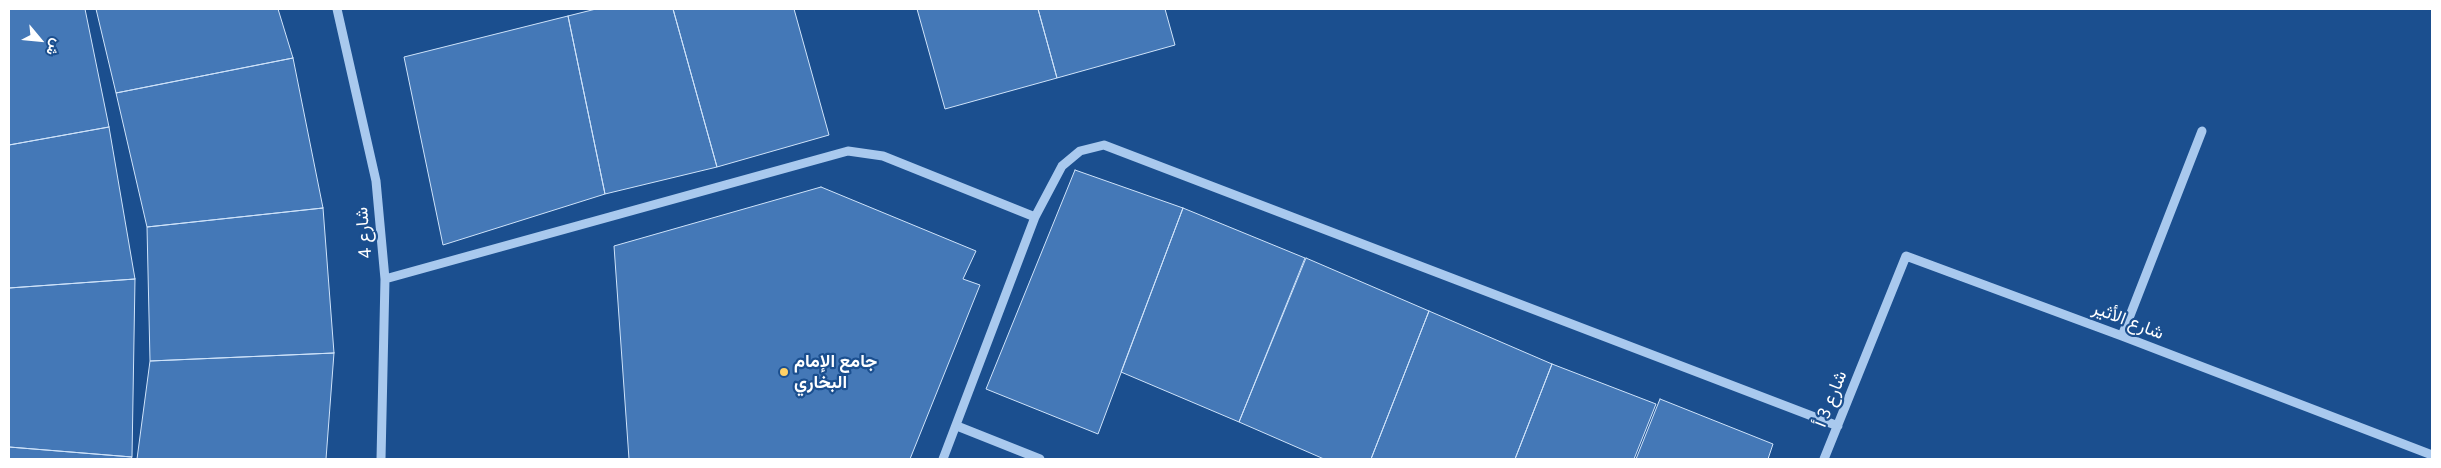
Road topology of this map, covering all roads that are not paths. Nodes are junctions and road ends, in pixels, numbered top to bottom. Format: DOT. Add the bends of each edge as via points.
graph roads {
  1 [pos="338,9"];
  2 [pos="2202,131"];
  3 [pos="1035,217"];
  4 [pos="385,279"];
  5 [pos="2122,336"];
  6 [pos="1867,351"];
  7 [pos="957,426"];
  8 [pos="1838,426"];
  9 [pos="2432,455"];
  10 [pos="384,458"];
  11 [pos="943,459"];
  12 [pos="1040,459"];
  13 [pos="1824,459"];
  1 -- 4 [label="street, شارع 4" via="376,181"];
  2 -- 5 [label="street"];
  3 -- 4 [label="street" via="883,156 848,151"];
  3 -- 7 [label="street"];
  3 -- 8 [label="street" via="1062,166 1080,151 1104,145"];
  4 -- 10 [label="street, شارع 4"];
  5 -- 6 [label="street, شارع الأثير" via="1906,256"];
  5 -- 9 [label="street, شارع الأثير"];
  6 -- 8 [label="street, شارع 3 أ"];
  7 -- 11 [label="street"];
  7 -- 12 [label="street"];
  8 -- 13 [label="street, شارع 3 أ"];
}
